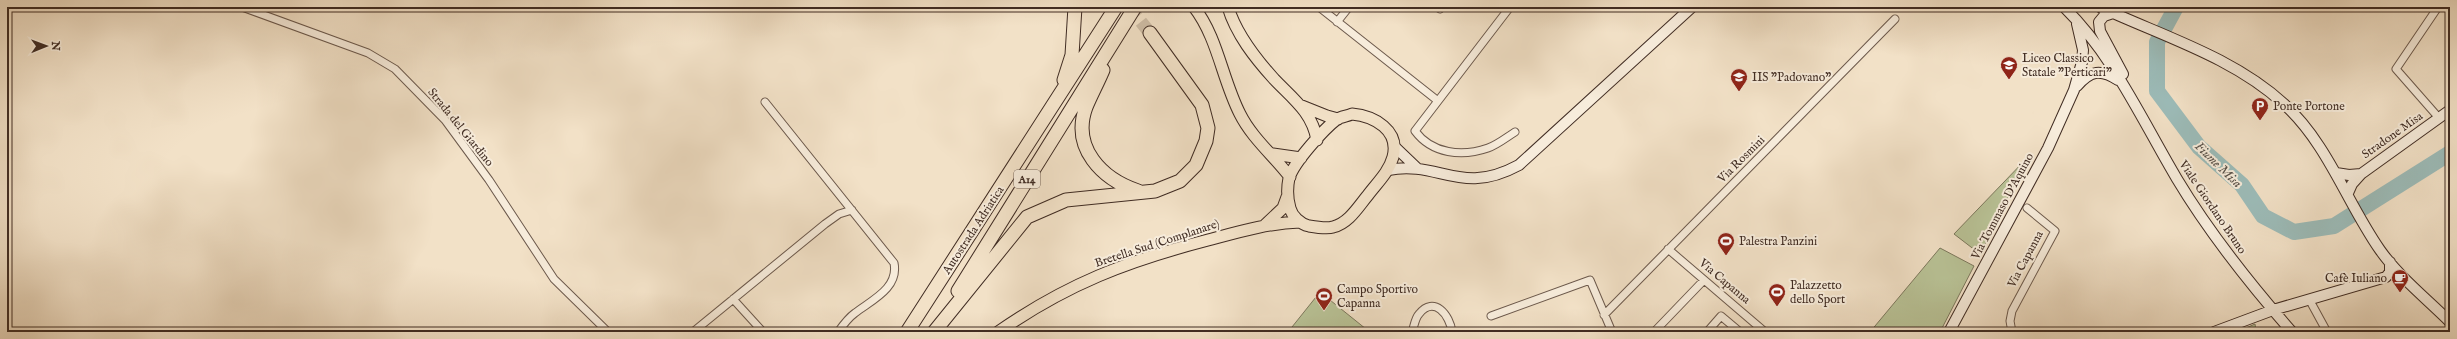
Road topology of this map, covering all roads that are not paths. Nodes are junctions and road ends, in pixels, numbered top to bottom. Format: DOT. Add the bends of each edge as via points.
graph roads {
  1 [pos="242,7"];
  2 [pos="1075,7"];
  3 [pos="1116,7"];
  4 [pos="1135,7"];
  5 [pos="1194,7"];
  6 [pos="1228,7"];
  7 [pos="1319,7"];
  8 [pos="1349,7"];
  9 [pos="1510,7"];
  10 [pos="1692,7"];
  11 [pos="2064,7"];
  12 [pos="2100,7"];
  13 [pos="2438,7"];
  14 [pos="2117,15"];
  15 [pos="2076,18"];
  16 [pos="1895,19"];
  17 [pos="1337,22"];
  18 [pos="1122,26"];
  19 [pos="1150,33"];
  20 [pos="2121,82"];
  21 [pos="2074,90"];
  22 [pos="1438,101"];
  23 [pos="765,102"];
  24 [pos="1302,106"];
  25 [pos="2450,110"];
  26 [pos="2140,114"];
  27 [pos="1046,118"];
  28 [pos="2439,118"];
  29 [pos="1338,119"];
  30 [pos="1515,132"];
  31 [pos="1317,140"];
  32 [pos="1395,147"];
  33 [pos="1273,154"];
  34 [pos="1301,158"];
  35 [pos="1388,170"];
  36 [pos="1418,170"];
  37 [pos="2336,173"];
  38 [pos="2361,174"];
  39 [pos="1290,177"];
  40 [pos="1140,192"];
  41 [pos="2348,193"];
  42 [pos="1287,197"];
  43 [pos="2027,208"];
  44 [pos="852,210"];
  45 [pos="1300,222"];
  46 [pos="1265,225"];
  47 [pos="1668,249"];
  48 [pos="2390,262"];
  49 [pos="1704,280"];
  50 [pos="2309,299"];
  51 [pos="733,300"];
  52 [pos="2273,310"];
  53 [pos="1604,315"];
  54 [pos="1491,316"];
  55 [pos="2450,322"];
  56 [pos="608,332"];
  57 [pos="693,332"];
  58 [pos="763,332"];
  59 [pos="838,332"];
  60 [pos="907,332"];
  61 [pos="933,332"];
  62 [pos="998,332"];
  63 [pos="1412,332"];
  64 [pos="1452,332"];
  65 [pos="1612,332"];
  66 [pos="1654,332"];
  67 [pos="1707,332"];
  68 [pos="1740,332"];
  69 [pos="1766,332"];
  70 [pos="1949,332"];
  71 [pos="2012,332"];
  72 [pos="2214,332"];
  73 [pos="2292,332"];
  74 [pos="2327,332"];
  1 -- 56 [label="street, Strada del Giardino" via="368,53 395,69 445,120 489,180 554,279"];
  2 -- 27 [label="highway" via="1072,54 1067,72"];
  3 -- 27 [label="highway, Autostrada Adriatica / A14"];
  4 -- 18 [label="highway, Autostrada Adriatica / A14"];
  5 -- 33 [label="main road" via="1207,25 1240,113 1250,131"];
  6 -- 24 [label="main road" via="1251,52"];
  7 -- 17 [label="street"];
  8 -- 17 [label="street"];
  9 -- 22 [label="street"];
  10 -- 36 [label="main road" via="1519,165 1502,174 1483,179 1448,177"];
  11 -- 15 [label="main road, Viale Giordano Bruno"];
  12 -- 14 [label="main road"];
  13 -- 28 [label="street, Stradone Misa" via="2396,69"];
  14 -- 26 [label="main road, Viale Giordano Bruno" via="2104,16 2099,22 2100,31"];
  14 -- 37 [label="main road" via="2235,68 2256,82 2285,105 2314,140"];
  15 -- 20 [label="main road, Viale Giordano Bruno"];
  15 -- 21 [label="main road, Via Tommaso D'Aquino" via="2083,50"];
  16 -- 47 [label="street, Via Rosmini"];
  17 -- 22 [label="street"];
  18 -- 40 [label="highway" via="1086,108 1083,138 1088,153 1101,171"];
  18 -- 61 [label="highway, Autostrada Adriatica / A14"];
  19 -- 40 [label="highway" via="1197,94 1208,128 1202,154 1188,173 1166,187"];
  20 -- 21 [label="main road, Via Tommaso D'Aquino" via="2107,73 2096,72 2085,76"];
  20 -- 26 [label="main road, Viale Giordano Bruno"];
  21 -- 70 [label="main road, Via Tommaso D'Aquino" via="2048,148"];
  22 -- 30 [label="street" via="1415,131 1422,141 1440,151 1468,153 1489,148"];
  23 -- 44 [label="street"];
  24 -- 29 [label="main road"];
  24 -- 31 [label="main road" via="1311,119"];
  25 -- 28 [label="main road, Stradone Misa"];
  26 -- 52 [label="main road, Viale Giordano Bruno" via="2175,175 2219,243"];
  27 -- 60 [label="highway, Autostrada Adriatica / A14"];
  28 -- 38 [label="main road, Stradone Misa"];
  29 -- 31 [label="main road"];
  29 -- 32 [label="main road" via="1352,114 1367,116 1380,122 1390,133"];
  31 -- 34 [label="main road"];
  32 -- 35 [label="main road"];
  32 -- 36 [label="main road"];
  33 -- 34 [label="main road"];
  33 -- 39 [label="main road"];
  34 -- 39 [label="main road"];
  35 -- 36 [label="main road"];
  35 -- 45 [label="main road" via="1349,219 1332,228 1309,226"];
  37 -- 38 [label="main road, Stradone Misa"];
  37 -- 41 [label="main road"];
  38 -- 41 [label="main road, Stradone Misa"];
  39 -- 42 [label="main road"];
  40 -- 61 [label="highway" via="1066,200 1027,217"];
  41 -- 48 [label="main road" via="2375,242"];
  42 -- 45 [label="main road" via="1291,212"];
  42 -- 46 [label="main road, Bretella Sud (Complanare)" via="1283,208"];
  43 -- 71 [label="street, Via Capanna" via="2055,231 2012,311"];
  44 -- 51 [label="street" via="839,214 824,224"];
  44 -- 59 [label="street" via="894,263 896,271 894,279 882,293 854,314"];
  45 -- 46 [label="main road, Bretella Sud (Complanare)"];
  46 -- 62 [label="main road, Bretella Sud (Complanare)" via="1182,246 1118,267 1033,308"];
  47 -- 49 [label="street, Via Capanna"];
  47 -- 53 [label="street, Via Rosmini"];
  48 -- 50 [label="main road" via="2390,272 2386,277"];
  48 -- 55 [label="main road"];
  49 -- 66 [label="street"];
  49 -- 69 [label="street, Via Capanna"];
  50 -- 52 [label="main road"];
  50 -- 74 [label="street"];
  51 -- 57 [label="street"];
  51 -- 58 [label="street"];
  52 -- 72 [label="main road"];
  52 -- 73 [label="main road, Viale Giordano Bruno"];
  53 -- 54 [label="street" via="1590,280"];
  53 -- 65 [label="street"];
  63 -- 64 [label="street" via="1418,314 1426,308 1435,307 1446,312"];
  67 -- 68 [label="street" via="1721,316"];
}
